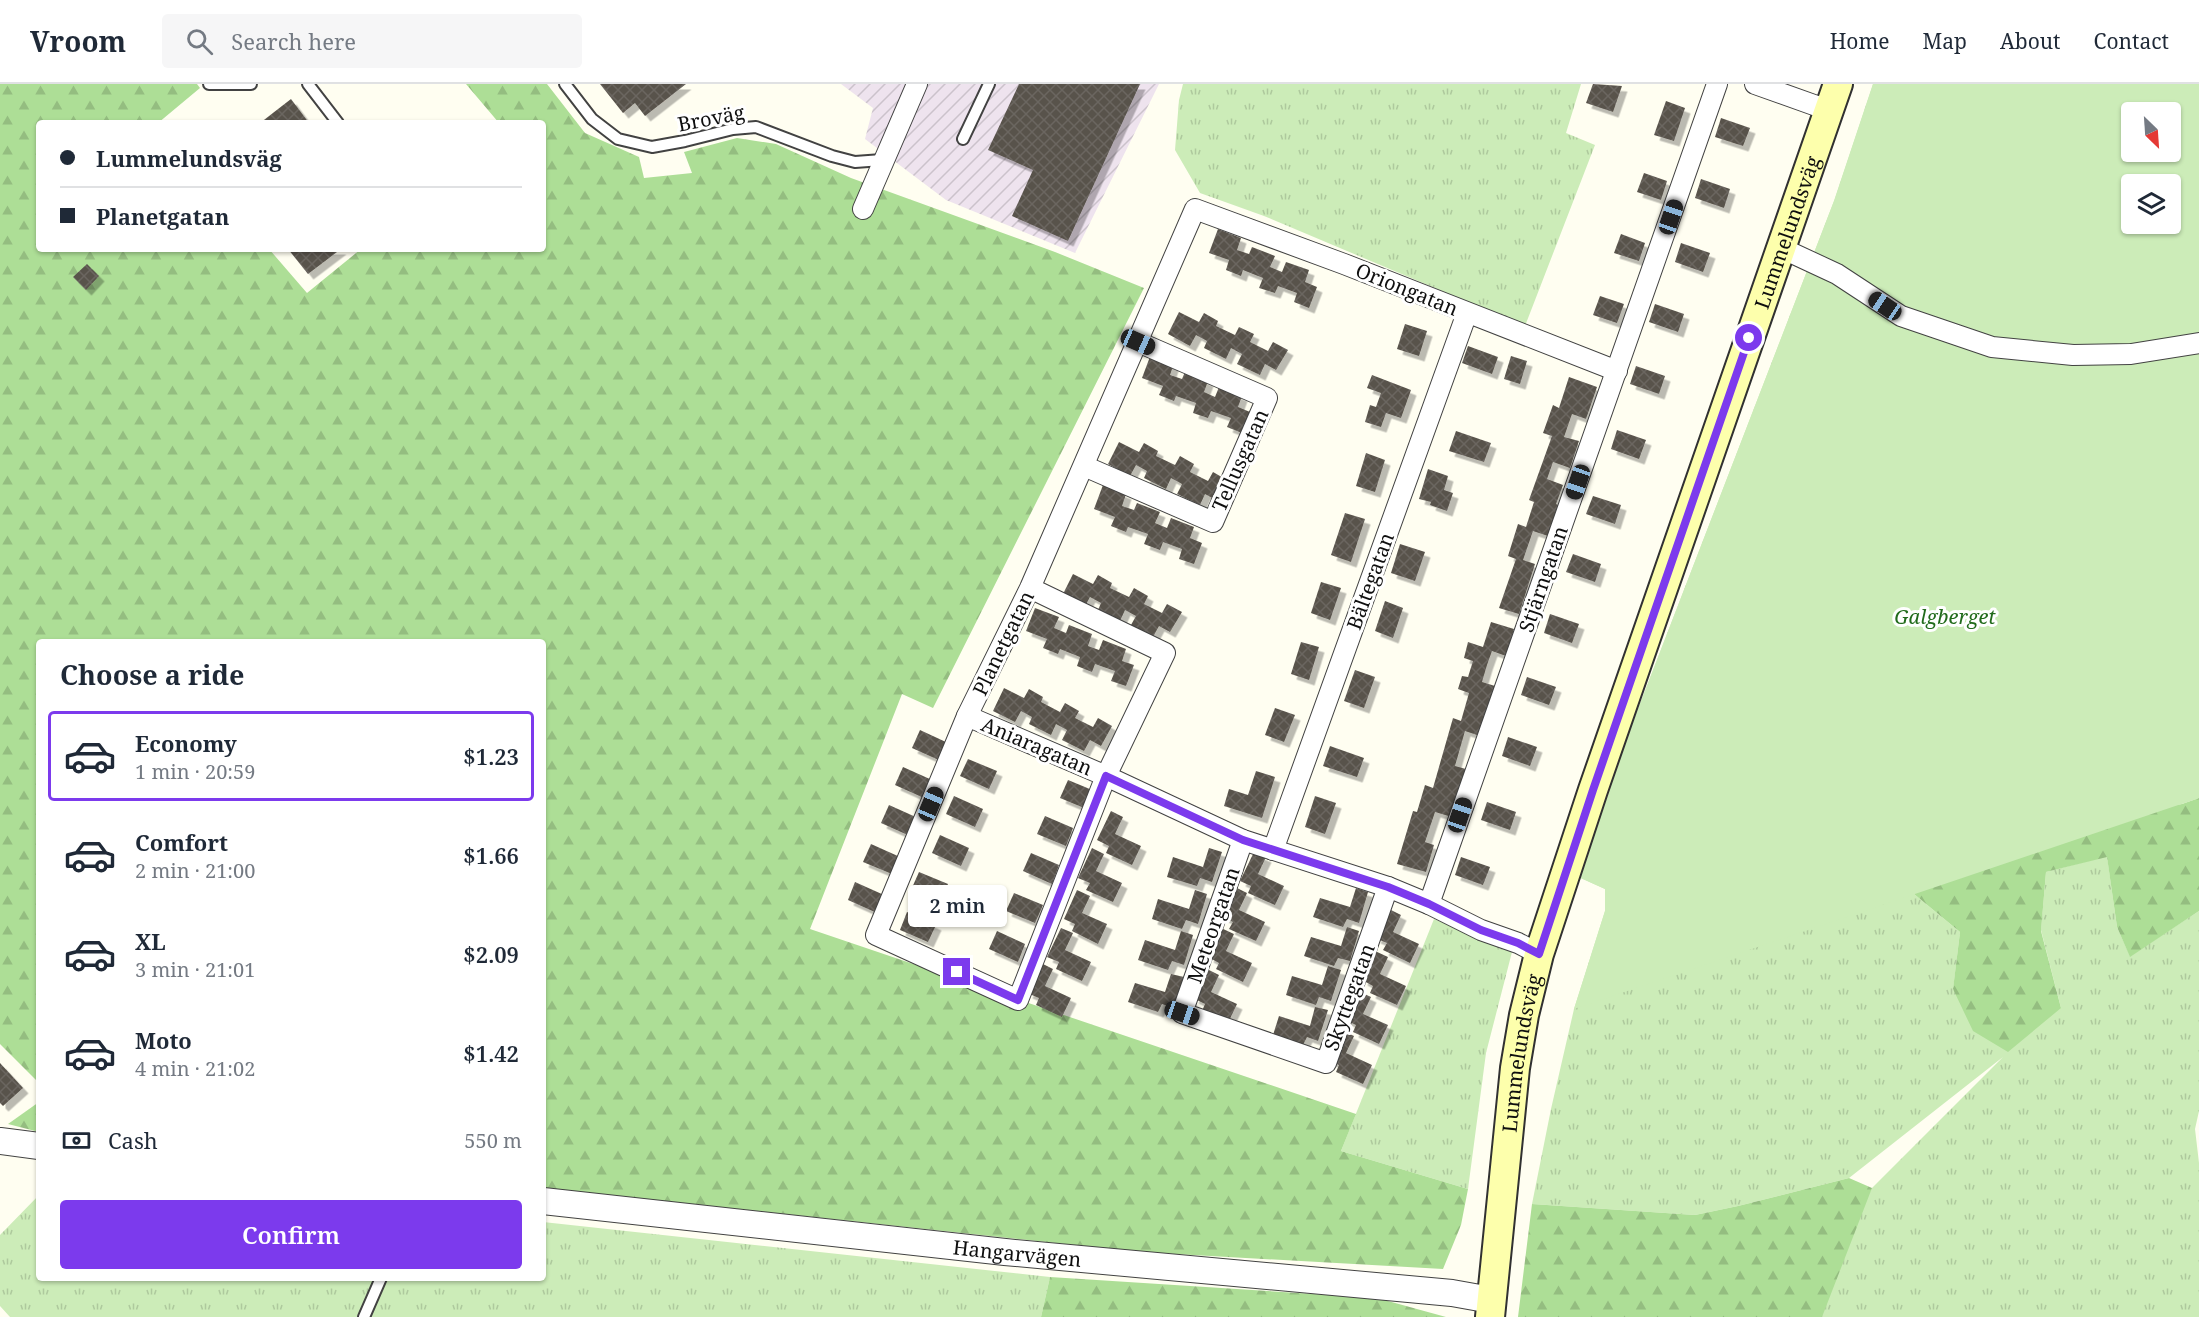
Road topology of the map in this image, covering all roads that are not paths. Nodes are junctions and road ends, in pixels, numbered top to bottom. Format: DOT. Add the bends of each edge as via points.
graph roads {
  1 [pos="209,84"];
  2 [pos="251,84"];
  3 [pos="308,84"];
  4 [pos="565,84"];
  5 [pos="916,84"];
  6 [pos="989,84"];
  7 [pos="1717,84"];
  8 [pos="1755,84"];
  9 [pos="1833,97"];
  10 [pos="336,120"];
  11 [pos="963,139"];
  12 [pos="882,160"];
  13 [pos="863,208"];
  14 [pos="1196,209"];
  15 [pos="1779,247"];
  16 [pos="1467,313"];
  17 [pos="1138,342"];
  18 [pos="2199,343"];
  19 [pos="1617,371"];
  20 [pos="1084,466"];
  21 [pos="1030,588"];
  22 [pos="967,716"];
  23 [pos="1106,776"];
  24 [pos="1243,840"];
  25 [pos="1273,850"];
  26 [pos="1388,887"];
  27 [pos="1429,904"];
  28 [pos="1539,954"];
  29 [pos="1247,1035"];
  30 [pos="0,1142"];
  31 [pos="36,1146"];
  32 [pos="546,1201"];
  33 [pos="380,1281"];
  34 [pos="1491,1309"];
  35 [pos="364,1317"];
  1 -- 2 [label="lane"];
  3 -- 10 [label="lane"];
  4 -- 12 [label="lane, Broväg" via="592,119 618,139 652,147 756,127 832,156 855,162"];
  5 -- 12 [label="street"];
  6 -- 11 [label="lane"];
  7 -- 19 [label="street, Stjärngatan"];
  8 -- 9 [label="street"];
  9 -- 15 [label="main road, Lummelundsväg"];
  12 -- 13 [label="street"];
  14 -- 16 [label="street, Oriongatan"];
  14 -- 17 [label="street, Planetgatan"];
  15 -- 18 [label="street" via="1837,274 1901,316 1992,347 2073,355 2131,354"];
  15 -- 28 [label="main road, Lummelundsväg"];
  16 -- 19 [label="street, Oriongatan"];
  16 -- 25 [label="street, Bältegatan"];
  17 -- 20 [label="street, Planetgatan"];
  17 -- 20 [label="street, Tellusgatan" via="1267,398 1213,522"];
  19 -- 27 [label="street, Stjärngatan"];
  20 -- 21 [label="street, Planetgatan"];
  21 -- 22 [label="street, Planetgatan"];
  21 -- 23 [label="street" via="1165,653"];
  22 -- 23 [label="street, Aniaragatan"];
  22 -- 23 [label="street, Planetgatan" via="876,935 1018,1000"];
  23 -- 24 [label="street, Aniaragatan"];
  24 -- 25 [label="street, Aniaragatan"];
  24 -- 29 [label="street, Meteorgatan" via="1182,1013"];
  25 -- 26 [label="street, Aniaragatan"];
  26 -- 27 [label="street, Aniaragatan"];
  26 -- 29 [label="street, Skyttegatan" via="1326,1063"];
  27 -- 28 [label="street, Aniaragatan"];
  28 -- 34 [label="main road, Lummelundsväg" via="1515,1068"];
  30 -- 31 [label="street"];
  32 -- 34 [label="street, Hangarvägen" via="1005,1252 1452,1293"];
  33 -- 35 [label="lane"];
}
